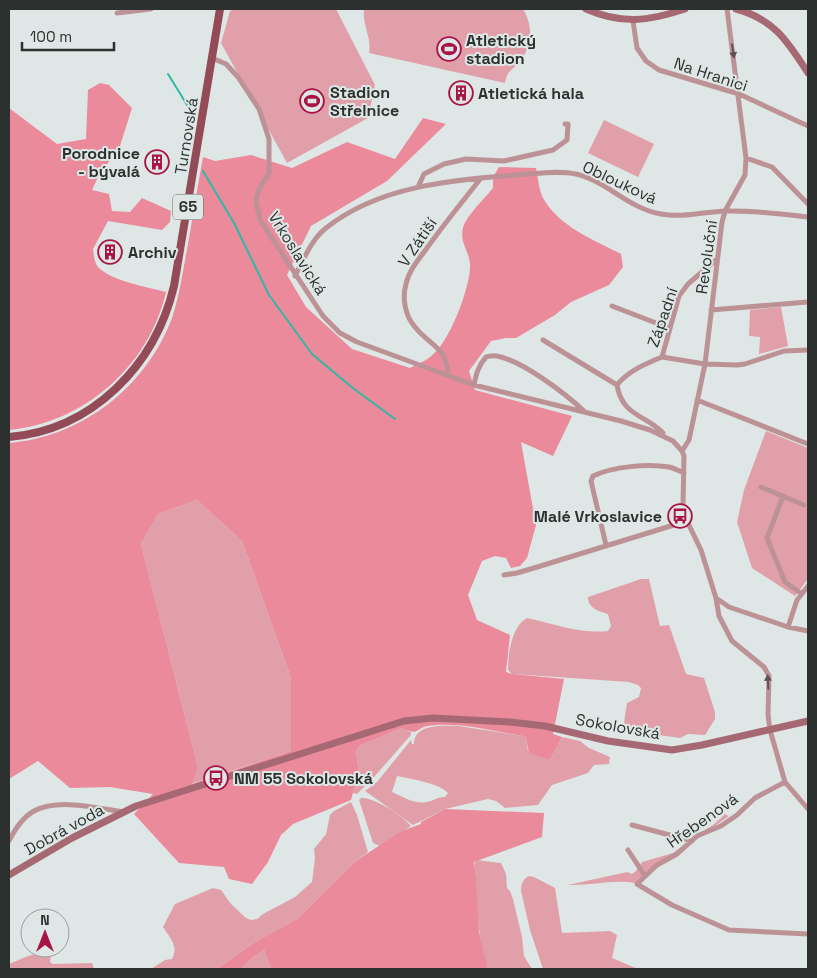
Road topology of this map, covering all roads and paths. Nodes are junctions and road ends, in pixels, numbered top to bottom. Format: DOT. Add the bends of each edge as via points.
graph roads {
  1 [pos="151,9"];
  2 [pos="220,9"];
  3 [pos="586,9"];
  4 [pos="685,9"];
  5 [pos="727,9"];
  6 [pos="736,9"];
  7 [pos="673,11"];
  8 [pos="599,12"];
  9 [pos="117,13"];
  10 [pos="633,21"];
  11 [pos="212,58"];
  12 [pos="808,73"];
  13 [pos="738,94"];
  14 [pos="565,124"];
  15 [pos="808,126"];
  16 [pos="746,158"];
  17 [pos="482,178"];
  18 [pos="418,187"];
  19 [pos="808,204"];
  20 [pos="725,211"];
  21 [pos="808,217"];
  22 [pos="716,260"];
  23 [pos="296,276"];
  24 [pos="808,302"];
  25 [pos="612,306"];
  26 [pos="712,310"];
  27 [pos="670,328"];
  28 [pos="543,340"];
  29 [pos="808,350"];
  30 [pos="662,358"];
  31 [pos="705,364"];
  32 [pos="448,375"];
  33 [pos="474,385"];
  34 [pos="617,385"];
  35 [pos="697,400"];
  36 [pos="586,412"];
  37 [pos="9,437"];
  38 [pos="667,437"];
  39 [pos="808,444"];
  40 [pos="682,451"];
  41 [pos="684,473"];
  42 [pos="761,487"];
  43 [pos="783,496"];
  44 [pos="804,505"];
  45 [pos="687,521"];
  46 [pos="606,545"];
  47 [pos="504,575"];
  48 [pos="808,586"];
  49 [pos="802,594"];
  50 [pos="716,598"];
  51 [pos="788,627"];
  52 [pos="808,631"];
  53 [pos="808,721"];
  54 [pos="770,730"];
  55 [pos="785,782"];
  56 [pos="808,808"];
  57 [pos="123,812"];
  58 [pos="632,825"];
  59 [pos="9,841"];
  60 [pos="692,841"];
  61 [pos="628,850"];
  62 [pos="9,875"];
  63 [pos="645,876"];
  64 [pos="808,934"];
  1 -- 9 [label="street"];
  2 -- 11 [label="main road, Turnovská / 65"];
  3 -- 8 [label="street"];
  4 -- 7 [label="street"];
  5 -- 13 [label="street, Revoluční, one-way"];
  6 -- 12 [label="street" via="760,18 778,31"];
  7 -- 10 [label="street"];
  8 -- 10 [label="street" via="615,19"];
  10 -- 13 [label="street, Na Hranici" via="637,48 646,61 659,70"];
  11 -- 23 [label="street, Vrkoslavická" via="226,64 259,110 269,139 269,173 256,201 260,220"];
  11 -- 37 [label="main road, Turnovská / 65" via="174,286 165,317 147,351 123,382 88,411 49,429"];
  13 -- 15 [label="street, Na Hranici"];
  13 -- 16 [label="street, Revoluční"];
  14 -- 18 [label="street" via="568,124 567,140 553,150 504,161 466,158 444,164 424,174"];
  16 -- 19 [label="street" via="772,167"];
  16 -- 20 [label="street, Revoluční" via="745,175"];
  17 -- 18 [label="street, Oblouková"];
  17 -- 20 [label="street, Oblouková" via="563,172 594,181 633,205 661,214"];
  17 -- 32 [label="street, V Zátiší" via="439,231 413,267 406,283 406,310 414,327 444,355 448,362"];
  18 -- 23 [label="street, Oblouková" via="354,208 325,229 313,242"];
  20 -- 21 [label="street, Oblouková" via="763,211"];
  20 -- 22 [label="street, Revoluční"];
  22 -- 26 [label="street, Revoluční"];
  22 -- 27 [label="street, Západní" via="679,296"];
  23 -- 32 [label="street, Vrkoslavická" via="323,316 340,333"];
  24 -- 26 [label="street"];
  25 -- 27 [label="street"];
  26 -- 31 [label="street, Revoluční"];
  27 -- 30 [label="street, Západní"];
  28 -- 34 [label="street"];
  29 -- 31 [label="street" via="784,352 745,364"];
  30 -- 31 [label="street"];
  30 -- 34 [label="street, Západní" via="638,367"];
  31 -- 35 [label="street, Revoluční"];
  32 -- 33 [label="street, Vrkoslavická"];
  33 -- 36 [label="street, Vrkoslavická"];
  33 -- 36 [label="street, Vrkoslavická" via="481,362 498,356 522,366 570,397"];
  34 -- 38 [label="street" via="624,403 636,416 656,426"];
  35 -- 39 [label="street"];
  35 -- 40 [label="street, Revoluční" via="689,440"];
  36 -- 38 [label="street, Vrkoslavická"];
  38 -- 40 [label="street, Vrkoslavická"];
  40 -- 41 [label="street"];
  41 -- 45 [label="street"];
  41 -- 46 [label="street" via="669,467 647,466 604,471 593,476 590,481"];
  42 -- 43 [label="street"];
  43 -- 44 [label="street"];
  43 -- 49 [label="street" via="767,538 786,582"];
  45 -- 46 [label="street"];
  45 -- 50 [label="street" via="701,550"];
  46 -- 47 [label="street"];
  48 -- 49 [label="street"];
  49 -- 51 [label="street"];
  50 -- 51 [label="street" via="729,607"];
  54 -- 50 [label="street, one-way" via="769,676 764,667 732,640 719,616"];
  51 -- 52 [label="street"];
  53 -- 54 [label="street, Sokolovská"];
  54 -- 55 [label="street"];
  54 -- 57 [label="street, Sokolovská" via="672,750 545,726 420,719 389,724"];
  55 -- 56 [label="street"];
  55 -- 60 [label="street, Hřebenová" via="755,798 721,826"];
  57 -- 59 [label="street, Dobrá voda" via="81,805 46,807 32,812"];
  57 -- 62 [label="street, Dobrá voda"];
  58 -- 60 [label="street"];
  60 -- 63 [label="street, Hřebenová"];
  61 -- 63 [label="street"];
  63 -- 64 [label="street, Hřebenová" via="637,884 672,906 729,930"];
}
